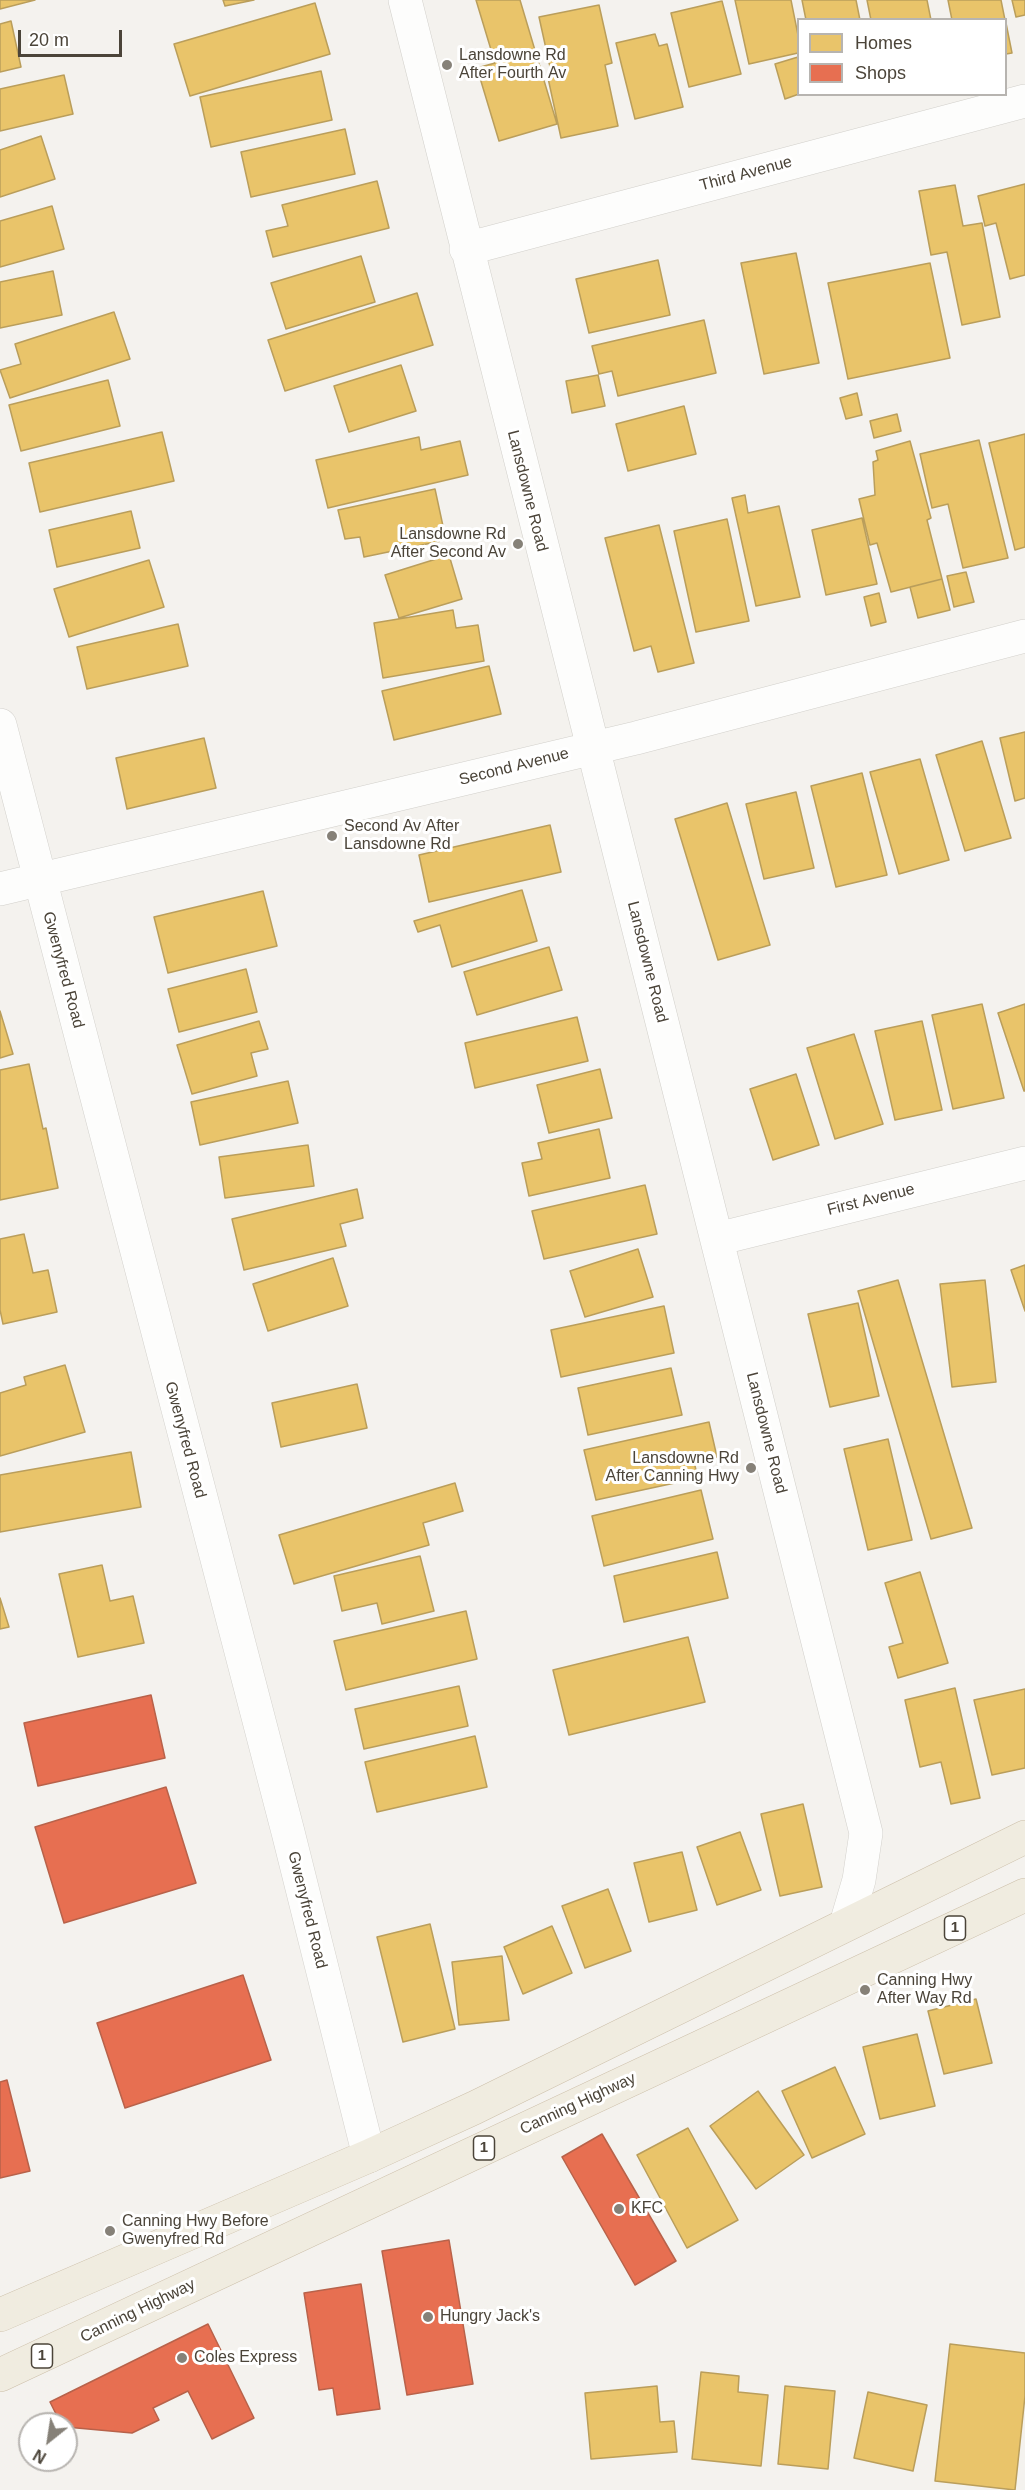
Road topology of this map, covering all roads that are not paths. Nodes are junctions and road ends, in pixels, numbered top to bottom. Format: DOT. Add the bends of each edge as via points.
graph roads {
  1 [pos="405,0"];
  2 [pos="1025,101"];
  3 [pos="466,249"];
  4 [pos="1025,636"];
  5 [pos="0,725"];
  6 [pos="592,748"];
  7 [pos="39,880"];
  8 [pos="0,889"];
  9 [pos="1025,1162"];
  10 [pos="717,1239"];
  11 [pos="1025,1837"];
  12 [pos="1025,1895"];
  13 [pos="846,1924"];
  14 [pos="369,2156"];
  15 [pos="0,2315"];
  16 [pos="0,2375"];
  1 -- 3 [label="street, Lansdowne Road"];
  2 -- 3 [label="street, Third Avenue"];
  3 -- 6 [label="street, Lansdowne Road"];
  4 -- 6 [label="street, Second Avenue"];
  5 -- 7 [label="street, Gwenyfred Road"];
  6 -- 7 [label="street, Second Avenue"];
  6 -- 10 [label="street, Lansdowne Road"];
  7 -- 8 [label="street, Second Avenue"];
  7 -- 14 [label="street, Gwenyfred Road"];
  9 -- 10 [label="street, First Avenue"];
  10 -- 13 [label="street, Lansdowne Road" via="866,1833 859,1880"];
  11 -- 13 [label="highway"];
  12 -- 16 [label="highway, Canning Highway / 1"];
  13 -- 14 [label="highway" via="712,1993"];
  14 -- 15 [label="highway"];
}
